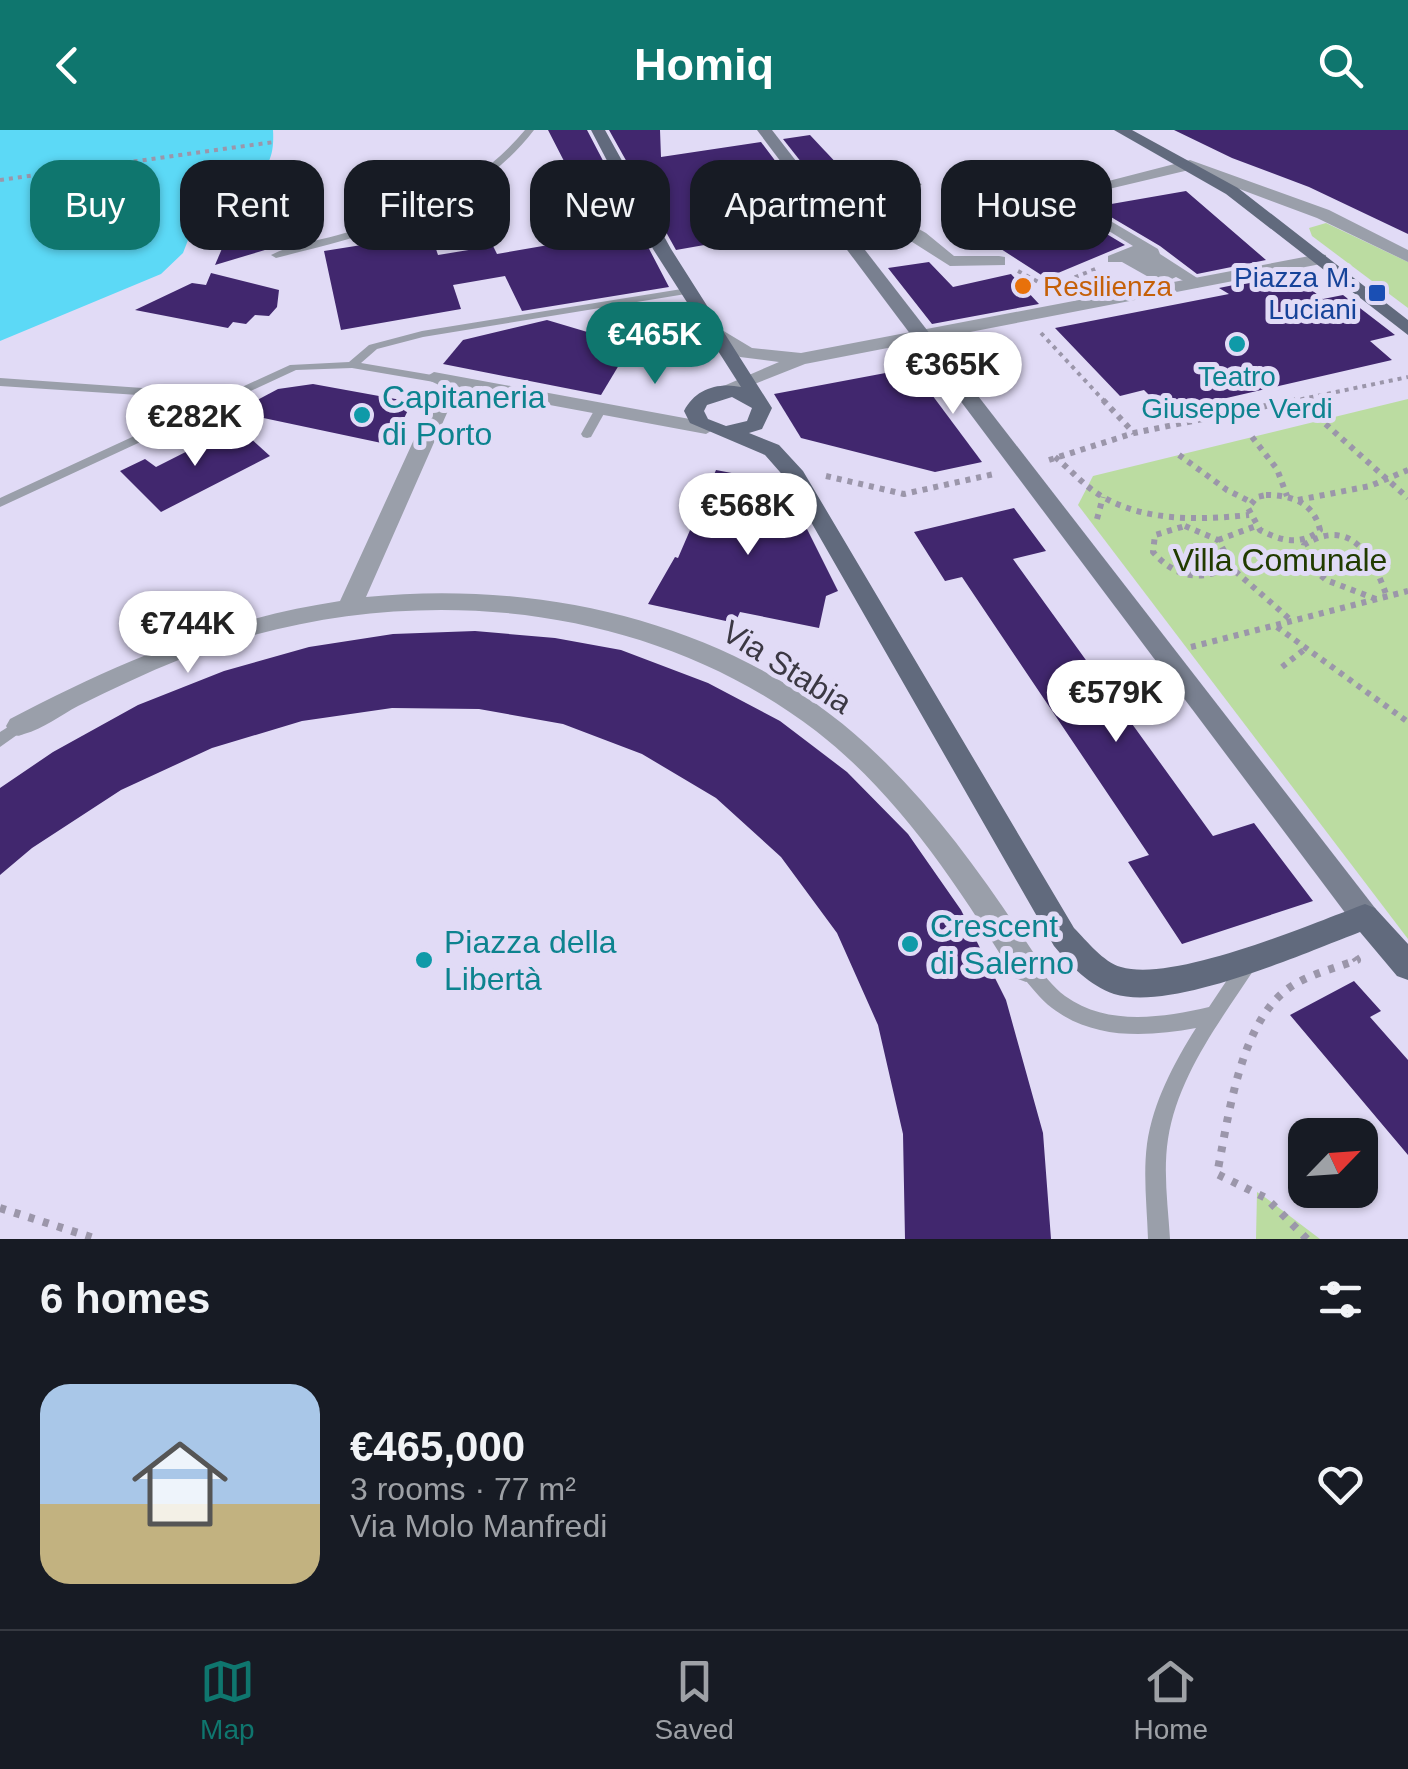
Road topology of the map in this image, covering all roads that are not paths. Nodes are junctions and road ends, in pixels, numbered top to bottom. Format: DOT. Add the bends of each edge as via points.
graph roads {
  1 [pos="530,130"];
  2 [pos="598,130"];
  3 [pos="764,130"];
  4 [pos="1121,130"];
  5 [pos="787,160"];
  6 [pos="1190,165"];
  7 [pos="1112,183"];
  8 [pos="1282,199"];
  9 [pos="1260,213"];
  10 [pos="1112,226"];
  11 [pos="921,238"];
  12 [pos="855,250"];
  13 [pos="959,250"];
  14 [pos="276,254"];
  15 [pos="1408,257"];
  16 [pos="1320,259"];
  17 [pos="1000,261"];
  18 [pos="1111,261"];
  19 [pos="965,262"];
  20 [pos="1201,282"];
  21 [pos="688,291"];
  22 [pos="1408,329"];
  23 [pos="712,330"];
  24 [pos="923,338"];
  25 [pos="801,360"];
  26 [pos="352,364"];
  27 [pos="442,379"];
  28 [pos="0,382"];
  29 [pos="754,392"];
  30 [pos="707,397"];
  31 [pos="203,408"];
  32 [pos="609,412"];
  33 [pos="706,428"];
  34 [pos="730,433"];
  35 [pos="587,434"];
  36 [pos="55,477"];
  37 [pos="68,490"];
  38 [pos="0,503"];
  39 [pos="350,606"];
  40 [pos="6,734"];
  41 [pos="1366,916"];
  42 [pos="1254,955"];
  43 [pos="1408,966"];
  44 [pos="1026,968"];
  45 [pos="1215,1014"];
  46 [pos="1160,1239"];
  1 -- 14 [label="lane" via="516,151 449,196 392,221"];
  2 -- 21 [label="main road"];
  3 -- 5 [label="main road"];
  4 -- 6 [label="main road"];
  6 -- 7 [label="street"];
  6 -- 8 [label="street"];
  6 -- 9 [label="main road"];
  8 -- 9 [label="street" via="1256,198"];
  8 -- 15 [label="street"];
  9 -- 16 [label="main road"];
  10 -- 20 [label="street"];
  11 -- 19 [label="street" via="944,258"];
  12 -- 24 [label="main road"];
  13 -- 19 [label="street"];
  16 -- 20 [label="street"];
  16 -- 22 [label="main road"];
  17 -- 19 [label="street"];
  18 -- 20 [label="street" via="1124,257 1161,279 1169,276 1131,251 1141,248"];
  20 -- 24 [label="street"];
  21 -- 23 [label="main road"];
  21 -- 26 [label="lane" via="422,334 373,346"];
  23 -- 25 [label="street" via="747,352"];
  23 -- 29 [label="main road"];
  23 -- 30 [label="main road" via="721,365"];
  24 -- 25 [label="street"];
  24 -- 41 [label="main road" via="1034,464 1166,653"];
  25 -- 29 [label="street"];
  26 -- 27 [label="lane"];
  26 -- 31 [label="lane" via="292,362"];
  27 -- 32 [label="street"];
  27 -- 39 [label="street"];
  28 -- 31 [label="lane" via="171,394"];
  29 -- 30 [label="main road"];
  29 -- 34 [label="main road" via="760,420"];
  30 -- 32 [label="street" via="665,410"];
  30 -- 33 [label="main road" via="696,418"];
  31 -- 36 [label="lane"];
  32 -- 33 [label="street"];
  32 -- 35 [label="lane"];
  33 -- 34 [label="main road"];
  34 -- 42 [label="main road" via="786,462 1064,938 1087,962 1118,981 1146,984"];
  36 -- 37 [label="lane"];
  36 -- 38 [label="lane"];
  39 -- 40 [label="street, Via Stabia" via="167,654"];
  39 -- 44 [label="street, Via Stabia" via="452,601 545,608 637,626 733,663 825,724 908,804 961,869"];
  41 -- 42 [label="main road"];
  41 -- 43 [label="main road"];
  42 -- 45 [label="lane"];
  44 -- 45 [label="lane" via="1060,1004 1117,1024 1149,1028"];
  45 -- 46 [label="lane" via="1158,1133"];
}
